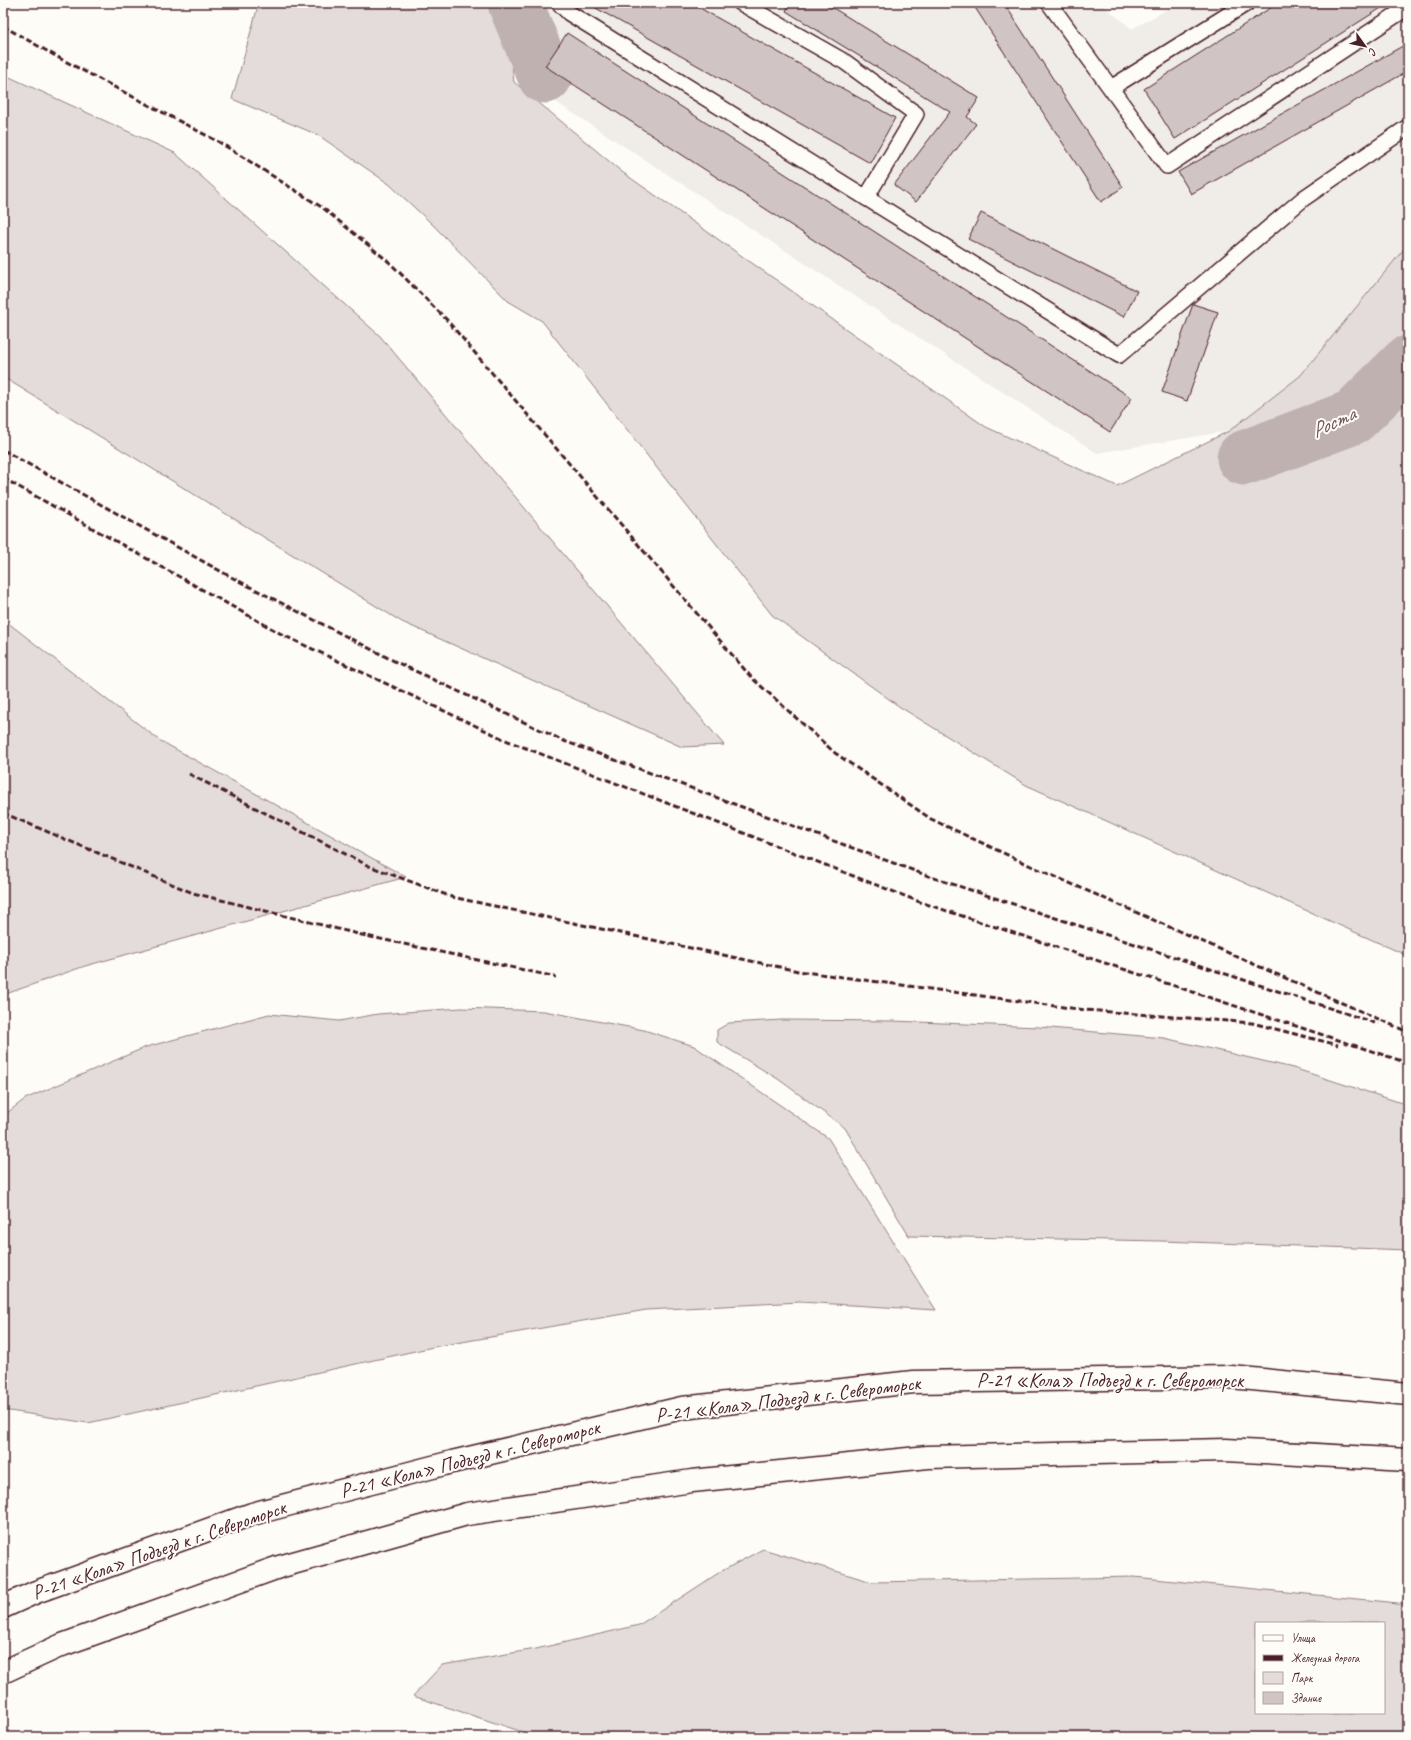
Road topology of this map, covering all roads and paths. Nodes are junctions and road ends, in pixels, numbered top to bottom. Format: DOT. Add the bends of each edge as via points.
graph roads {
  1 [pos="559,3"];
  2 [pos="741,3"];
  3 [pos="1049,3"];
  4 [pos="1247,3"];
  5 [pos="1408,7"];
  6 [pos="1111,88"];
  7 [pos="1408,127"];
  8 [pos="866,198"];
  9 [pos="1408,1394"];
  10 [pos="1408,1460"];
  11 [pos="3,1607"];
  12 [pos="3,1672"];
  1 -- 8 [label="lane" via="570,13"];
  2 -- 8 [label="lane" via="845,62 916,114"];
  3 -- 6 [label="lane"];
  4 -- 6 [label="lane"];
  5 -- 6 [label="lane" via="1167,166"];
  7 -- 8 [label="lane" via="1304,198 1119,355"];
  9 -- 11 [label="main road, Р-21 «Кола» Подъезд к г. Североморск" via="1231,1377 913,1382 682,1408 452,1462 252,1514 36,1592"];
  10 -- 12 [label="main road" via="1226,1450 928,1456 692,1481 475,1513 279,1567 62,1645"];
}
